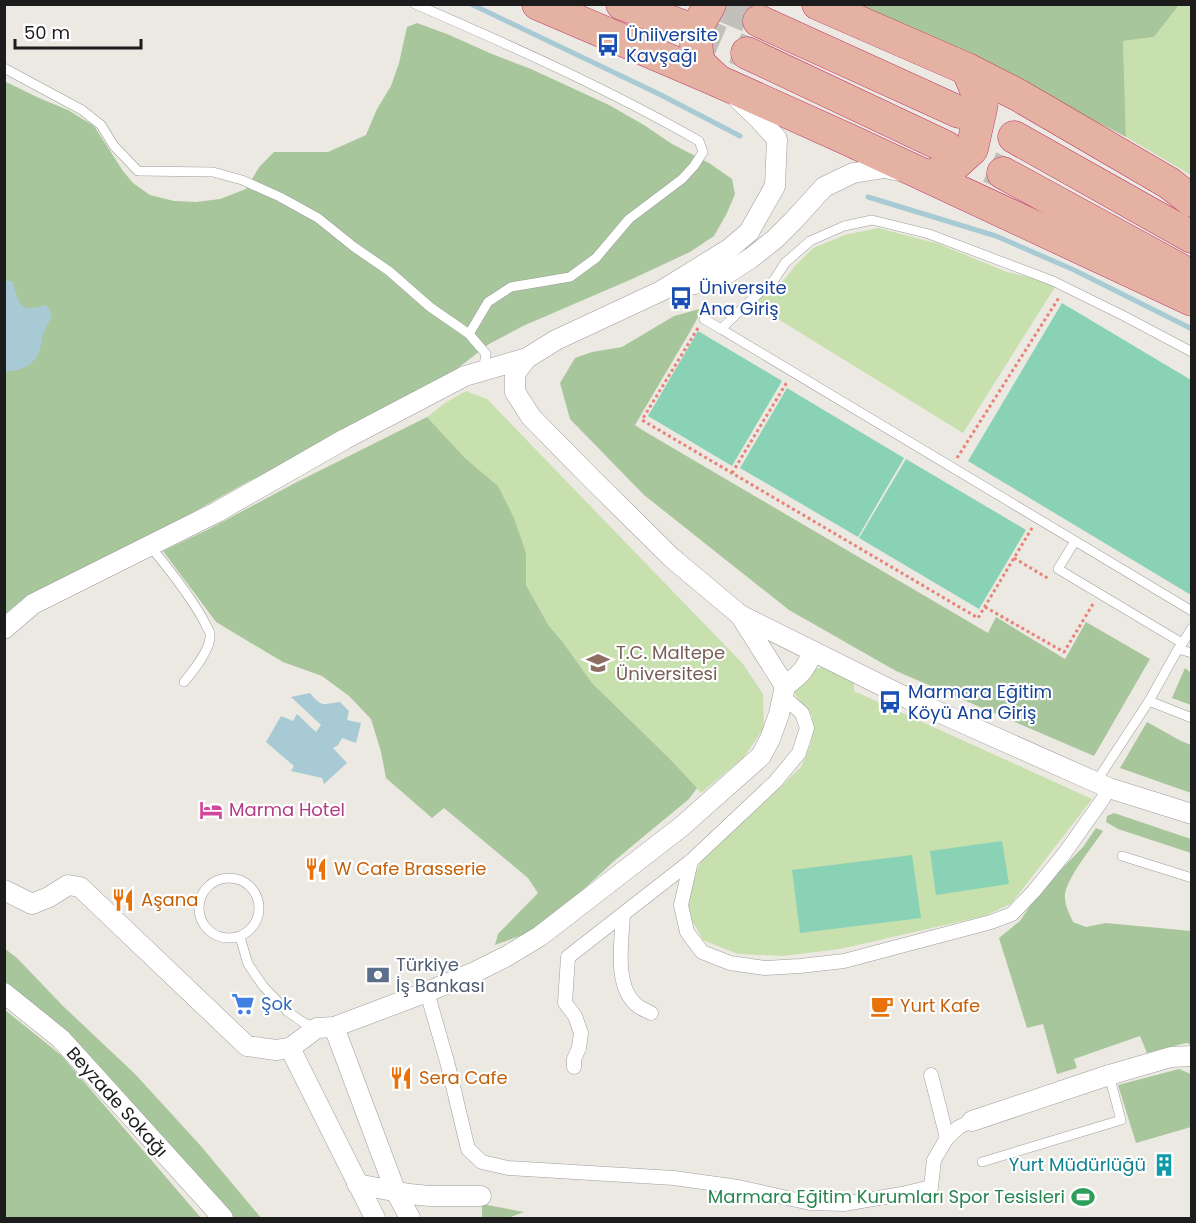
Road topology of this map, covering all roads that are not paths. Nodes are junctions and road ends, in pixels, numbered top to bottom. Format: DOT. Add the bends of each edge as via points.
graph roads {
  1 [pos="415,4"];
  2 [pos="538,4"];
  3 [pos="622,4"];
  4 [pos="710,4"];
  5 [pos="818,4"];
  6 [pos="759,21"];
  7 [pos="691,29"];
  8 [pos="747,53"];
  9 [pos="4,68"];
  10 [pos="967,69"];
  11 [pos="718,81"];
  12 [pos="959,112"];
  13 [pos="1014,137"];
  14 [pos="946,147"];
  15 [pos="1003,173"];
  16 [pos="929,176"];
  17 [pos="1191,201"];
  18 [pos="1191,237"];
  19 [pos="1191,276"];
  20 [pos="661,291"];
  21 [pos="1191,300"];
  22 [pos="704,320"];
  23 [pos="722,329"];
  24 [pos="470,334"];
  25 [pos="1191,352"];
  26 [pos="527,358"];
  27 [pos="483,371"];
  28 [pos="1075,542"];
  29 [pos="150,546"];
  30 [pos="1191,611"];
  31 [pos="740,615"];
  32 [pos="1191,628"];
  33 [pos="4,629"];
  34 [pos="1180,646"];
  35 [pos="813,651"];
  36 [pos="1191,653"];
  37 [pos="184,682"];
  38 [pos="784,692"];
  39 [pos="1149,701"];
  40 [pos="1191,718"];
  41 [pos="1103,785"];
  42 [pos="1191,814"];
  43 [pos="1122,856"];
  44 [pos="691,861"];
  45 [pos="1191,878"];
  46 [pos="4,890"];
  47 [pos="623,914"];
  48 [pos="240,937"];
  49 [pos="427,992"];
  50 [pos="4,993"];
  51 [pos="651,1013"];
  52 [pos="326,1028"];
  53 [pos="290,1048"];
  54 [pos="1191,1056"];
  55 [pos="574,1067"];
  56 [pos="931,1075"];
  57 [pos="1109,1075"];
  58 [pos="972,1121"];
  59 [pos="947,1138"];
  60 [pos="982,1162"];
  61 [pos="357,1184"];
  62 [pos="395,1190"];
  63 [pos="481,1196"];
  64 [pos="223,1218"];
  65 [pos="375,1218"];
  66 [pos="410,1218"];
  1 -- 24 [label="lane" via="655,115 699,141 703,152 682,179 628,219 596,258 570,278 512,287 488,302"];
  2 -- 11 [label="highway"];
  3 -- 7 [label="highway"];
  4 -- 11 [label="highway" via="699,24 696,45 699,63"];
  5 -- 10 [label="highway"];
  6 -- 12 [label="highway"];
  8 -- 14 [label="highway"];
  9 -- 24 [label="lane" via="82,110 101,125 114,146 138,171 213,172 242,180 318,218"];
  10 -- 16 [label="highway" via="982,104 972,149 951,168"];
  10 -- 17 [label="highway" via="1169,183"];
  11 -- 16 [label="highway"];
  11 -- 20 [label="street" via="777,140 775,186 749,232"];
  13 -- 18 [label="highway"];
  15 -- 19 [label="highway"];
  16 -- 20 [label="street" via="884,168 853,174 824,187 775,239 728,273 710,281"];
  16 -- 21 [label="highway"];
  20 -- 26 [label="street" via="556,340"];
  22 -- 23 [label="lane"];
  23 -- 25 [label="lane" via="810,242 844,226 872,220 929,234 1053,281"];
  23 -- 28 [label="lane"];
  24 -- 27 [label="lane" via="486,354"];
  26 -- 27 [label="street"];
  26 -- 31 [label="street" via="515,373 515,392 531,417 672,558"];
  27 -- 29 [label="street" via="465,376 345,439"];
  28 -- 30 [label="lane"];
  28 -- 34 [label="lane" via="1058,569"];
  29 -- 33 [label="street" via="33,604"];
  29 -- 37 [label="lane" via="210,634 206,651"];
  31 -- 35 [label="street"];
  31 -- 38 [label="street"];
  32 -- 34 [label="lane"];
  34 -- 36 [label="lane"];
  34 -- 39 [label="lane"];
  35 -- 38 [label="street" via="807,666"];
  35 -- 41 [label="street" via="909,699"];
  38 -- 44 [label="street" via="802,713 807,728 799,753 775,782"];
  38 -- 49 [label="street" via="761,756 681,827 540,936 475,972"];
  39 -- 40 [label="lane"];
  39 -- 41 [label="lane"];
  41 -- 42 [label="street"];
  41 -- 44 [label="street" via="1103,799 1064,854 1012,914 844,961 765,968 730,963 702,952 687,932 681,905"];
  43 -- 45 [label="lane"];
  44 -- 47 [label="street"];
  46 -- 53 [label="street" via="32,904 68,885 80,887 247,1046"];
  47 -- 51 [label="street" via="622,982 629,997"];
  47 -- 55 [label="street" via="567,957 566,1004 581,1033"];
  48 -- 48 [label="lane" via="254,926 259,901 244,882 220,879 201,895 201,921 206,929 222,938"];
  48 -- 52 [label="lane" via="248,964 288,1012 304,1023"];
  49 -- 52 [label="street"];
  49 -- 59 [label="street" via="468,1149 482,1162 508,1168 674,1178 810,1203 844,1204 931,1187 934,1160"];
  50 -- 64 [label="street, Beyzade Sokağı" via="61,1039"];
  52 -- 53 [label="street"];
  52 -- 62 [label="street"];
  53 -- 61 [label="street"];
  54 -- 57 [label="street" via="1171,1057"];
  56 -- 59 [label="street"];
  57 -- 58 [label="street"];
  57 -- 60 [label="lane" via="1121,1120"];
  58 -- 59 [label="street"];
  61 -- 62 [label="street"];
  61 -- 65 [label="street"];
  62 -- 63 [label="street" via="430,1196"];
  62 -- 66 [label="street"];
}
